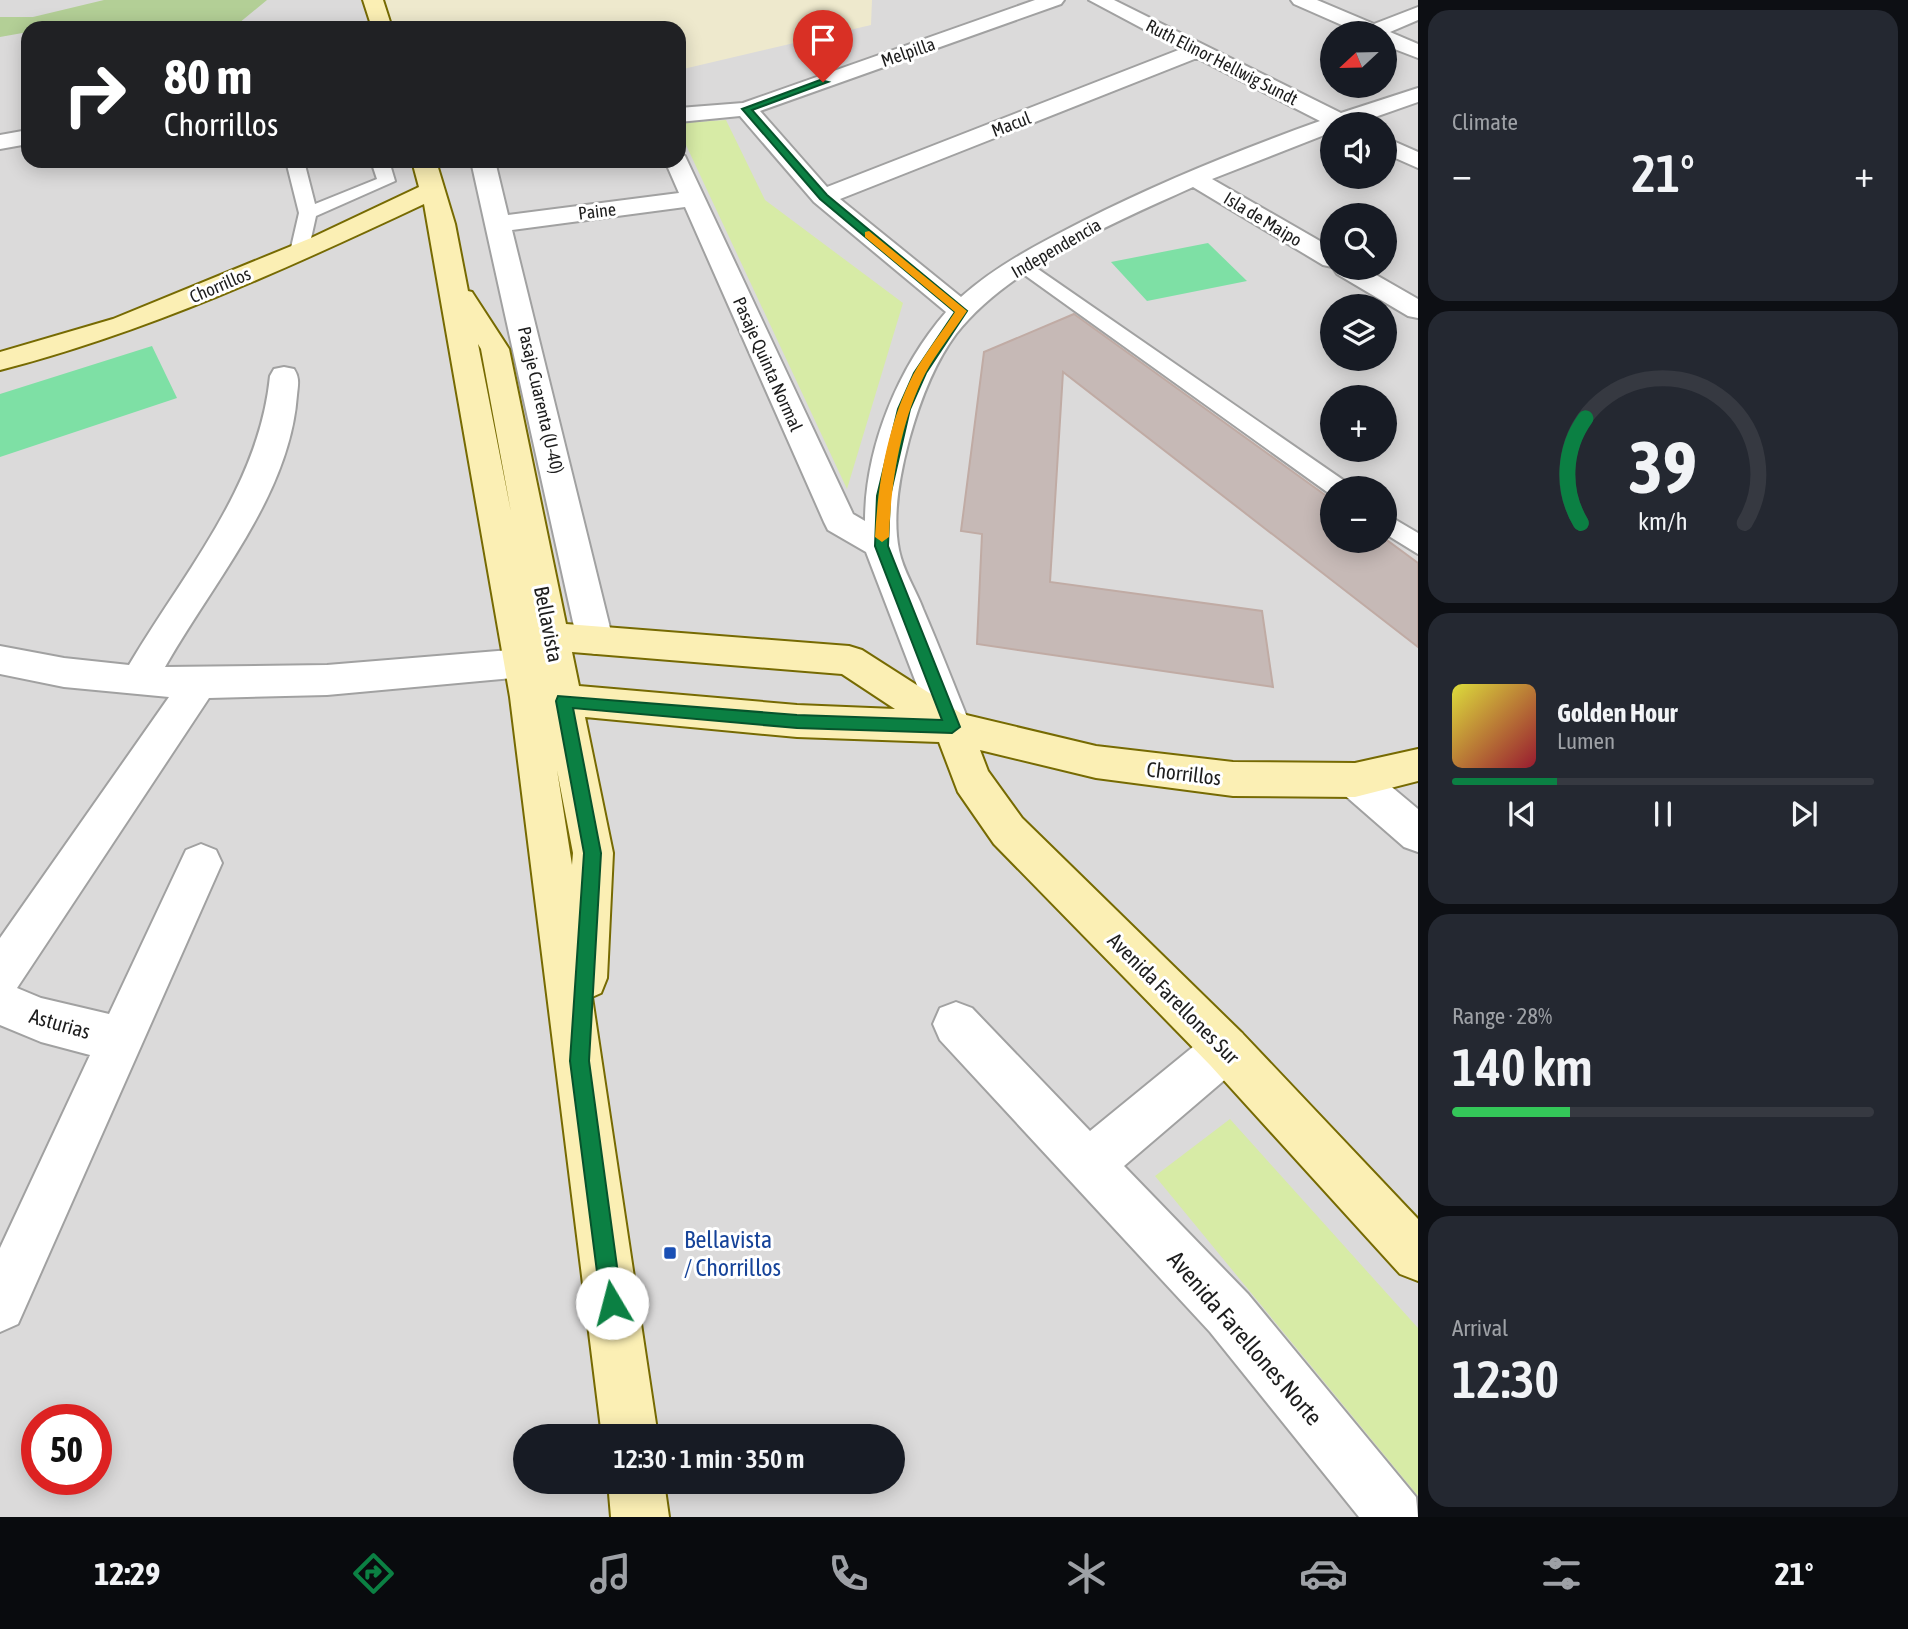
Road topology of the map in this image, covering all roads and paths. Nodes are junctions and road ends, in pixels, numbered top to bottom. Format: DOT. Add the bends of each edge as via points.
graph roads {
  1 [pos="373,0"];
  2 [pos="1054,0"];
  3 [pos="1099,0"];
  4 [pos="1301,0"];
  5 [pos="1418,13"];
  6 [pos="380,21"];
  7 [pos="1349,21"];
  8 [pos="1397,24"];
  9 [pos="1397,43"];
  10 [pos="1198,50"];
  11 [pos="1418,52"];
  12 [pos="1418,96"];
  13 [pos="746,109"];
  14 [pos="1320,112"];
  15 [pos="1372,112"];
  16 [pos="686,114"];
  17 [pos="1320,131"];
  18 [pos="21,138"];
  19 [pos="0,142"];
  20 [pos="1397,150"];
  21 [pos="1418,161"];
  22 [pos="297,168"];
  23 [pos="382,168"];
  24 [pos="426,168"];
  25 [pos="485,168"];
  26 [pos="680,168"];
  27 [pos="1194,178"];
  28 [pos="433,190"];
  29 [pos="353,195"];
  30 [pos="823,197"];
  31 [pos="694,198"];
  32 [pos="398,207"];
  33 [pos="308,213"];
  34 [pos="500,224"];
  35 [pos="299,252"];
  36 [pos="1320,252"];
  37 [pos="1022,264"];
  38 [pos="1367,280"];
  39 [pos="1418,310"];
  40 [pos="961,311"];
  41 [pos="0,361"];
  42 [pos="284,376"];
  43 [pos="1321,476"];
  44 [pos="1397,530"];
  45 [pos="1418,545"];
  46 [pos="881,546"];
  47 [pos="595,640"];
  48 [pos="0,660"];
  49 [pos="537,667"];
  50 [pos="139,681"];
  51 [pos="200,682"];
  52 [pos="952,727"];
  53 [pos="1418,765"];
  54 [pos="1355,780"];
  55 [pos="1418,834"];
  56 [pos="201,863"];
  57 [pos="0,975"];
  58 [pos="0,1003"];
  59 [pos="956,1024"];
  60 [pos="121,1040"];
  61 [pos="1226,1049"];
  62 [pos="1088,1164"];
  63 [pos="1418,1256"];
  64 [pos="0,1306"];
  65 [pos="628,1424"];
  66 [pos="637,1494"];
  67 [pos="640,1517"];
  68 [pos="1396,1517"];
  1 -- 6 [label="street"];
  2 -- 13 [label="street, Melpilla"];
  3 -- 10 [label="street, Ruth Elinor Hellwig Sundt"];
  4 -- 7 [label="street"];
  5 -- 8 [label="street"];
  9 -- 11 [label="street"];
  10 -- 14 [label="street, Ruth Elinor Hellwig Sundt"];
  10 -- 30 [label="street, Macul"];
  12 -- 15 [label="street, Independencia"];
  13 -- 16 [label="street, Melpilla"];
  13 -- 30 [label="street"];
  17 -- 27 [label="street, Independencia"];
  18 -- 19 [label="street"];
  20 -- 21 [label="street"];
  22 -- 33 [label="lane"];
  23 -- 29 [label="lane" via="386,181"];
  24 -- 28 [label="street, Bellavista"];
  25 -- 34 [label="street, Pasaje Cuarenta (U-40)"];
  26 -- 31 [label="street, Pasaje Quinta Normal"];
  27 -- 36 [label="street, Isla de Maipo"];
  27 -- 37 [label="street, Independencia" via="1140,201"];
  28 -- 32 [label="street, Chorrillos"];
  28 -- 49 [label="street, Bellavista"];
  29 -- 32 [label="lane"];
  29 -- 33 [label="lane"];
  30 -- 40 [label="street"];
  31 -- 34 [label="street, Paine"];
  31 -- 46 [label="street, Pasaje Quinta Normal" via="840,522"];
  32 -- 35 [label="street, Chorrillos"];
  33 -- 35 [label="lane"];
  34 -- 47 [label="street, Pasaje Cuarenta (U-40)"];
  35 -- 41 [label="street, Chorrillos" via="122,325"];
  37 -- 40 [label="street, Independencia"];
  37 -- 43 [label="lane"];
  38 -- 39 [label="street"];
  40 -- 46 [label="street, Independencia" via="920,373 904,409 884,496"];
  42 -- 50 [label="street" via="284,407 272,454 241,515"];
  44 -- 45 [label="lane"];
  46 -- 52 [label="street, Independencia"];
  47 -- 49 [label="street, Chorrillos"];
  47 -- 52 [label="street, Chorrillos" via="849,660"];
  48 -- 50 [label="street"];
  49 -- 51 [label="street" via="352,679"];
  49 -- 52 [label="street, Chorrillos" via="797,722"];
  49 -- 65 [label="street, Bellavista" via="593,853 579,1061"];
  50 -- 51 [label="street"];
  51 -- 57 [label="street"];
  52 -- 54 [label="street, Chorrillos" via="1072,757 1171,773"];
  52 -- 61 [label="street, Avenida Farellones Sur" via="972,780 1007,831"];
  53 -- 54 [label="street, Chorrillos"];
  54 -- 55 [label="street"];
  56 -- 60 [label="street"];
  58 -- 60 [label="street, Asturias" via="41,1020"];
  59 -- 62 [label="street, Avenida Farellones Norte"];
  60 -- 64 [label="street"];
  61 -- 62 [label="street"];
  61 -- 63 [label="street, Avenida Farellones Sur"];
  62 -- 68 [label="street, Avenida Farellones Norte" via="1229,1313"];
  66 -- 67 [label="street"];
}
